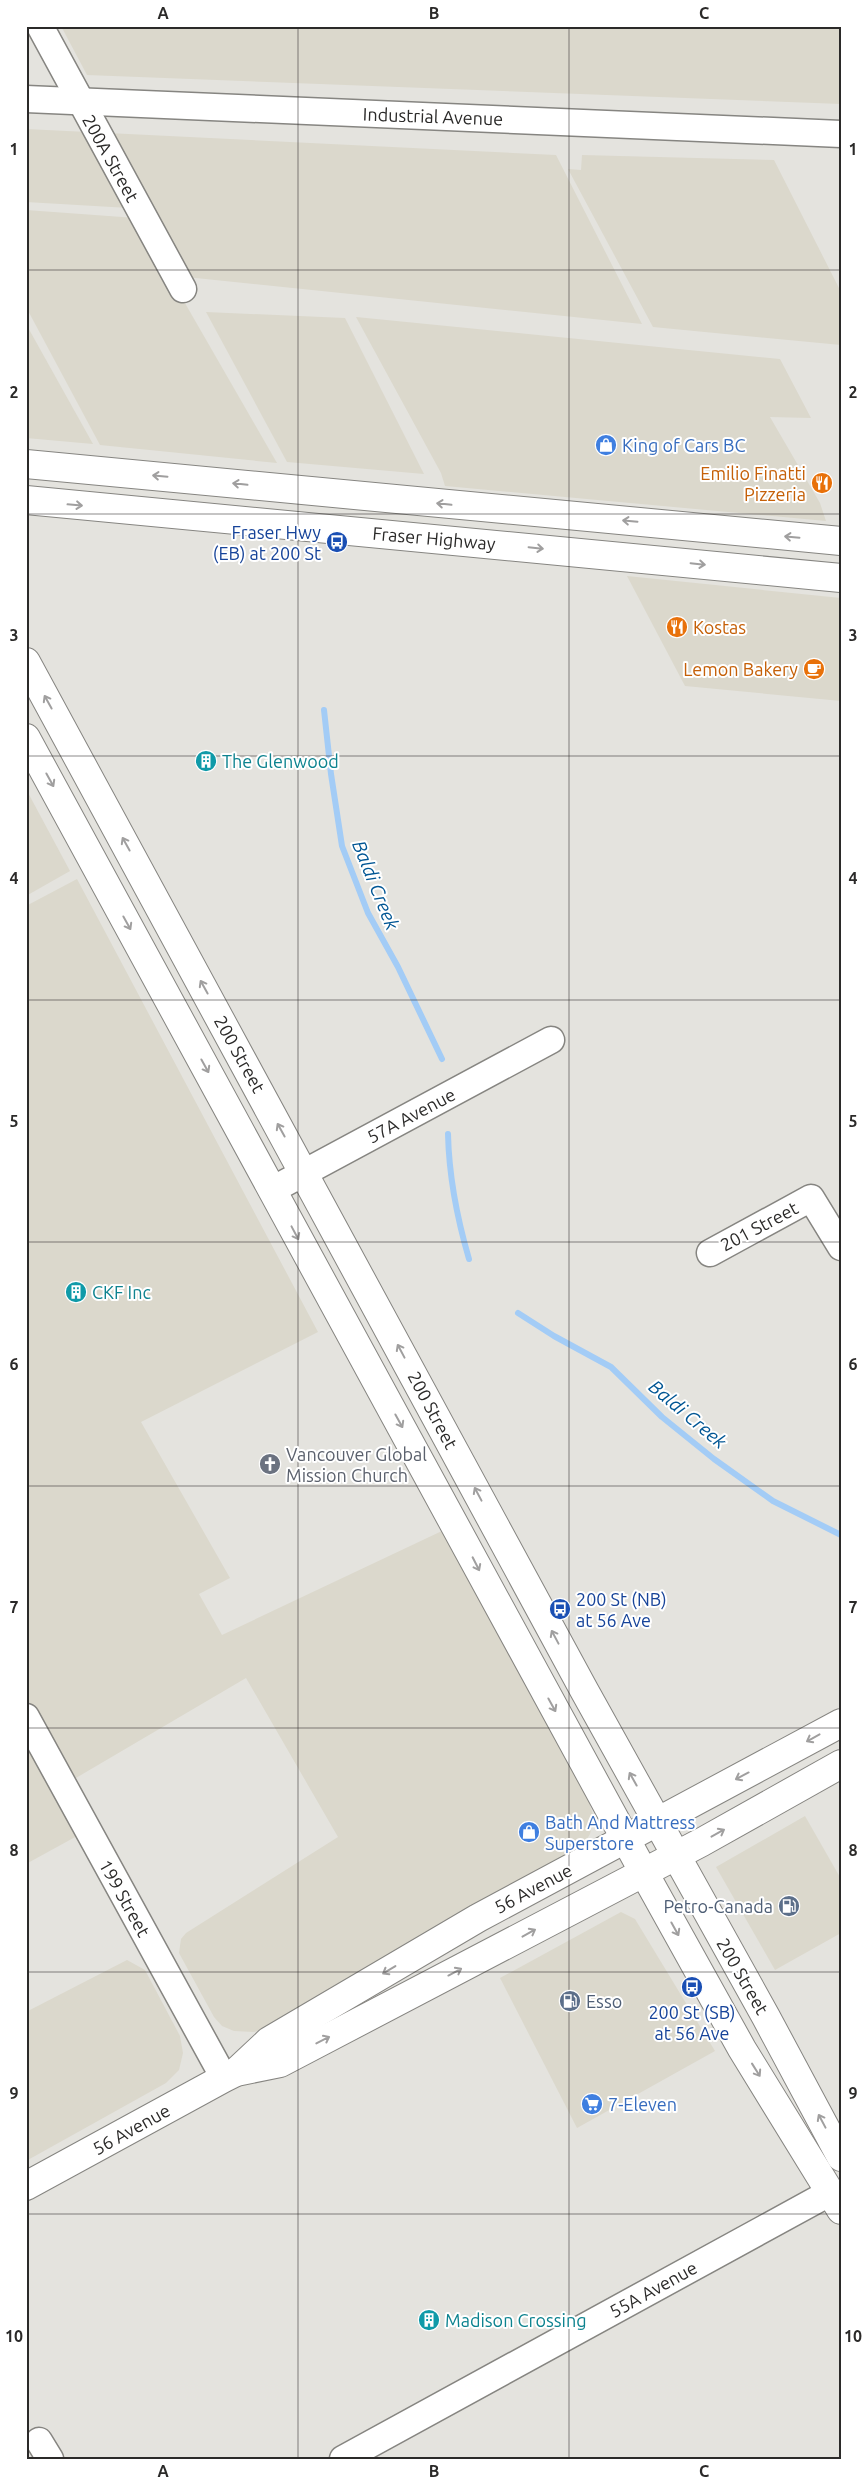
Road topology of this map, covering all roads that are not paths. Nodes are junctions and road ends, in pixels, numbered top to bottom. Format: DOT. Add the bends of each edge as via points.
graph roads {
  1 [pos="40,26"];
  2 [pos="26,99"];
  3 [pos="80,101"];
  4 [pos="841,134"];
  5 [pos="183,289"];
  6 [pos="26,464"];
  7 [pos="26,500"];
  8 [pos="841,541"];
  9 [pos="841,578"];
  10 [pos="26,662"];
  11 [pos="26,738"];
  12 [pos="550,1040"];
  13 [pos="305,1173"];
  14 [pos="272,1190"];
  15 [pos="841,1247"];
  16 [pos="710,1253"];
  17 [pos="26,1717"];
  18 [pos="841,1723"];
  19 [pos="841,1764"];
  20 [pos="656,1822"];
  21 [pos="626,1839"];
  22 [pos="675,1855"];
  23 [pos="643,1872"];
  24 [pos="431,1945"];
  25 [pos="424,1988"];
  26 [pos="230,2075"];
  27 [pos="841,2157"];
  28 [pos="26,2186"];
  29 [pos="836,2201"];
  30 [pos="344,2459"];
  1 -- 3 [label="street, 200A Street"];
  2 -- 3 [label="street, Industrial Avenue"];
  3 -- 4 [label="street, Industrial Avenue"];
  3 -- 5 [label="street, 200A Street"];
  8 -- 6 [label="main road, Fraser Highway, one-way"];
  7 -- 9 [label="main road, Fraser Highway, one-way"];
  13 -- 10 [label="main road, 200 Street, one-way"];
  11 -- 14 [label="main road, 200 Street, one-way"];
  12 -- 13 [label="street, 57A Avenue"];
  13 -- 14 [label="street, 57A Avenue"];
  20 -- 13 [label="main road, 200 Street, one-way"];
  14 -- 21 [label="main road, 200 Street, one-way"];
  15 -- 16 [label="street, 201 Street" via="811,1198"];
  17 -- 26 [label="street, 199 Street"];
  18 -- 20 [label="main road, 56 Avenue, one-way"];
  22 -- 19 [label="main road, 56 Avenue, one-way"];
  20 -- 21 [label="main road, 56 Avenue"];
  20 -- 22 [label="main road, 200 Street"];
  21 -- 23 [label="main road, 200 Street"];
  21 -- 24 [label="main road, 56 Avenue"];
  22 -- 23 [label="main road, 56 Avenue"];
  27 -- 22 [label="main road, 200 Street, one-way"];
  25 -- 23 [label="main road, 56 Avenue, one-way"];
  23 -- 29 [label="main road, 200 Street, one-way" via="742,2049"];
  24 -- 25 [label="main road" via="418,1970"];
  24 -- 26 [label="main road, 56 Avenue, one-way" via="269,2041"];
  26 -- 25 [label="main road, 56 Avenue, one-way" via="280,2063"];
  26 -- 28 [label="main road, 56 Avenue"];
  29 -- 30 [label="street, 55A Avenue"];
}
